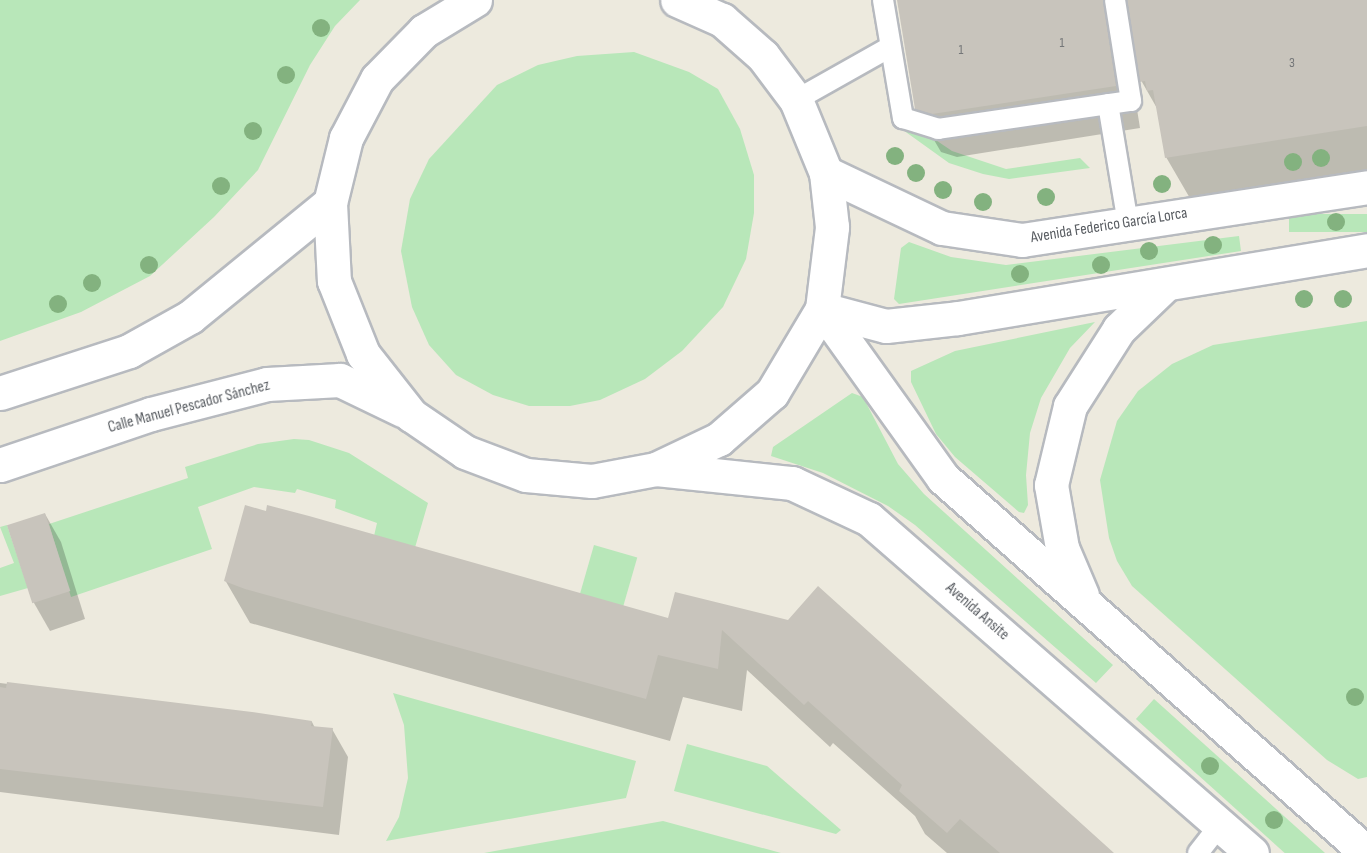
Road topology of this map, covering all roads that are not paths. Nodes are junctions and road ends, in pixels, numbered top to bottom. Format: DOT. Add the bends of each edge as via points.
graph roads {
  1 [pos="475,0"];
  2 [pos="677,0"];
  3 [pos="883,0"];
  4 [pos="1115,0"];
  5 [pos="890,47"];
  6 [pos="796,100"];
  7 [pos="1108,104"];
  8 [pos="826,173"];
  9 [pos="1367,187"];
  10 [pos="330,203"];
  11 [pos="1128,223"];
  12 [pos="1367,250"];
  13 [pos="1166,284"];
  14 [pos="822,309"];
  15 [pos="0,393"];
  16 [pos="411,415"];
  17 [pos="0,465"];
  18 [pos="656,470"];
  19 [pos="1085,602"];
  20 [pos="1221,825"];
  21 [pos="1198,853"];
  22 [pos="1252,853"];
  23 [pos="1367,853"];
  1 -- 10 [label="street" via="424,31 377,78 346,138"];
  2 -- 6 [label="street" via="722,20 763,56"];
  3 -- 5 [label="lane"];
  4 -- 7 [label="lane" via="1131,101"];
  5 -- 6 [label="lane"];
  5 -- 7 [label="lane" via="903,118 938,129"];
  6 -- 8 [label="street"];
  7 -- 11 [label="lane"];
  8 -- 11 [label="street, Avenida Federico García Lorca" via="942,228 1022,240"];
  8 -- 14 [label="street" via="832,227"];
  9 -- 11 [label="street, Avenida Federico García Lorca"];
  10 -- 15 [label="street" via="190,317 129,351"];
  10 -- 16 [label="street" via="334,281 363,354"];
  12 -- 13 [label="street"];
  13 -- 14 [label="street" via="886,326"];
  13 -- 19 [label="street" via="1119,329 1070,406 1051,485 1062,548"];
  14 -- 18 [label="street" via="772,393 719,439"];
  14 -- 19 [label="street" via="943,478"];
  16 -- 17 [label="street, Calle Manuel Pescador Sánchez" via="340,380 267,384 151,414"];
  16 -- 18 [label="street" via="465,452 526,475 592,481"];
  18 -- 20 [label="street, Avenida Ansite" via="792,483 870,519"];
  19 -- 23 [label="street"];
  20 -- 21 [label="lane"];
  20 -- 22 [label="street, Avenida Ansite"];
}
